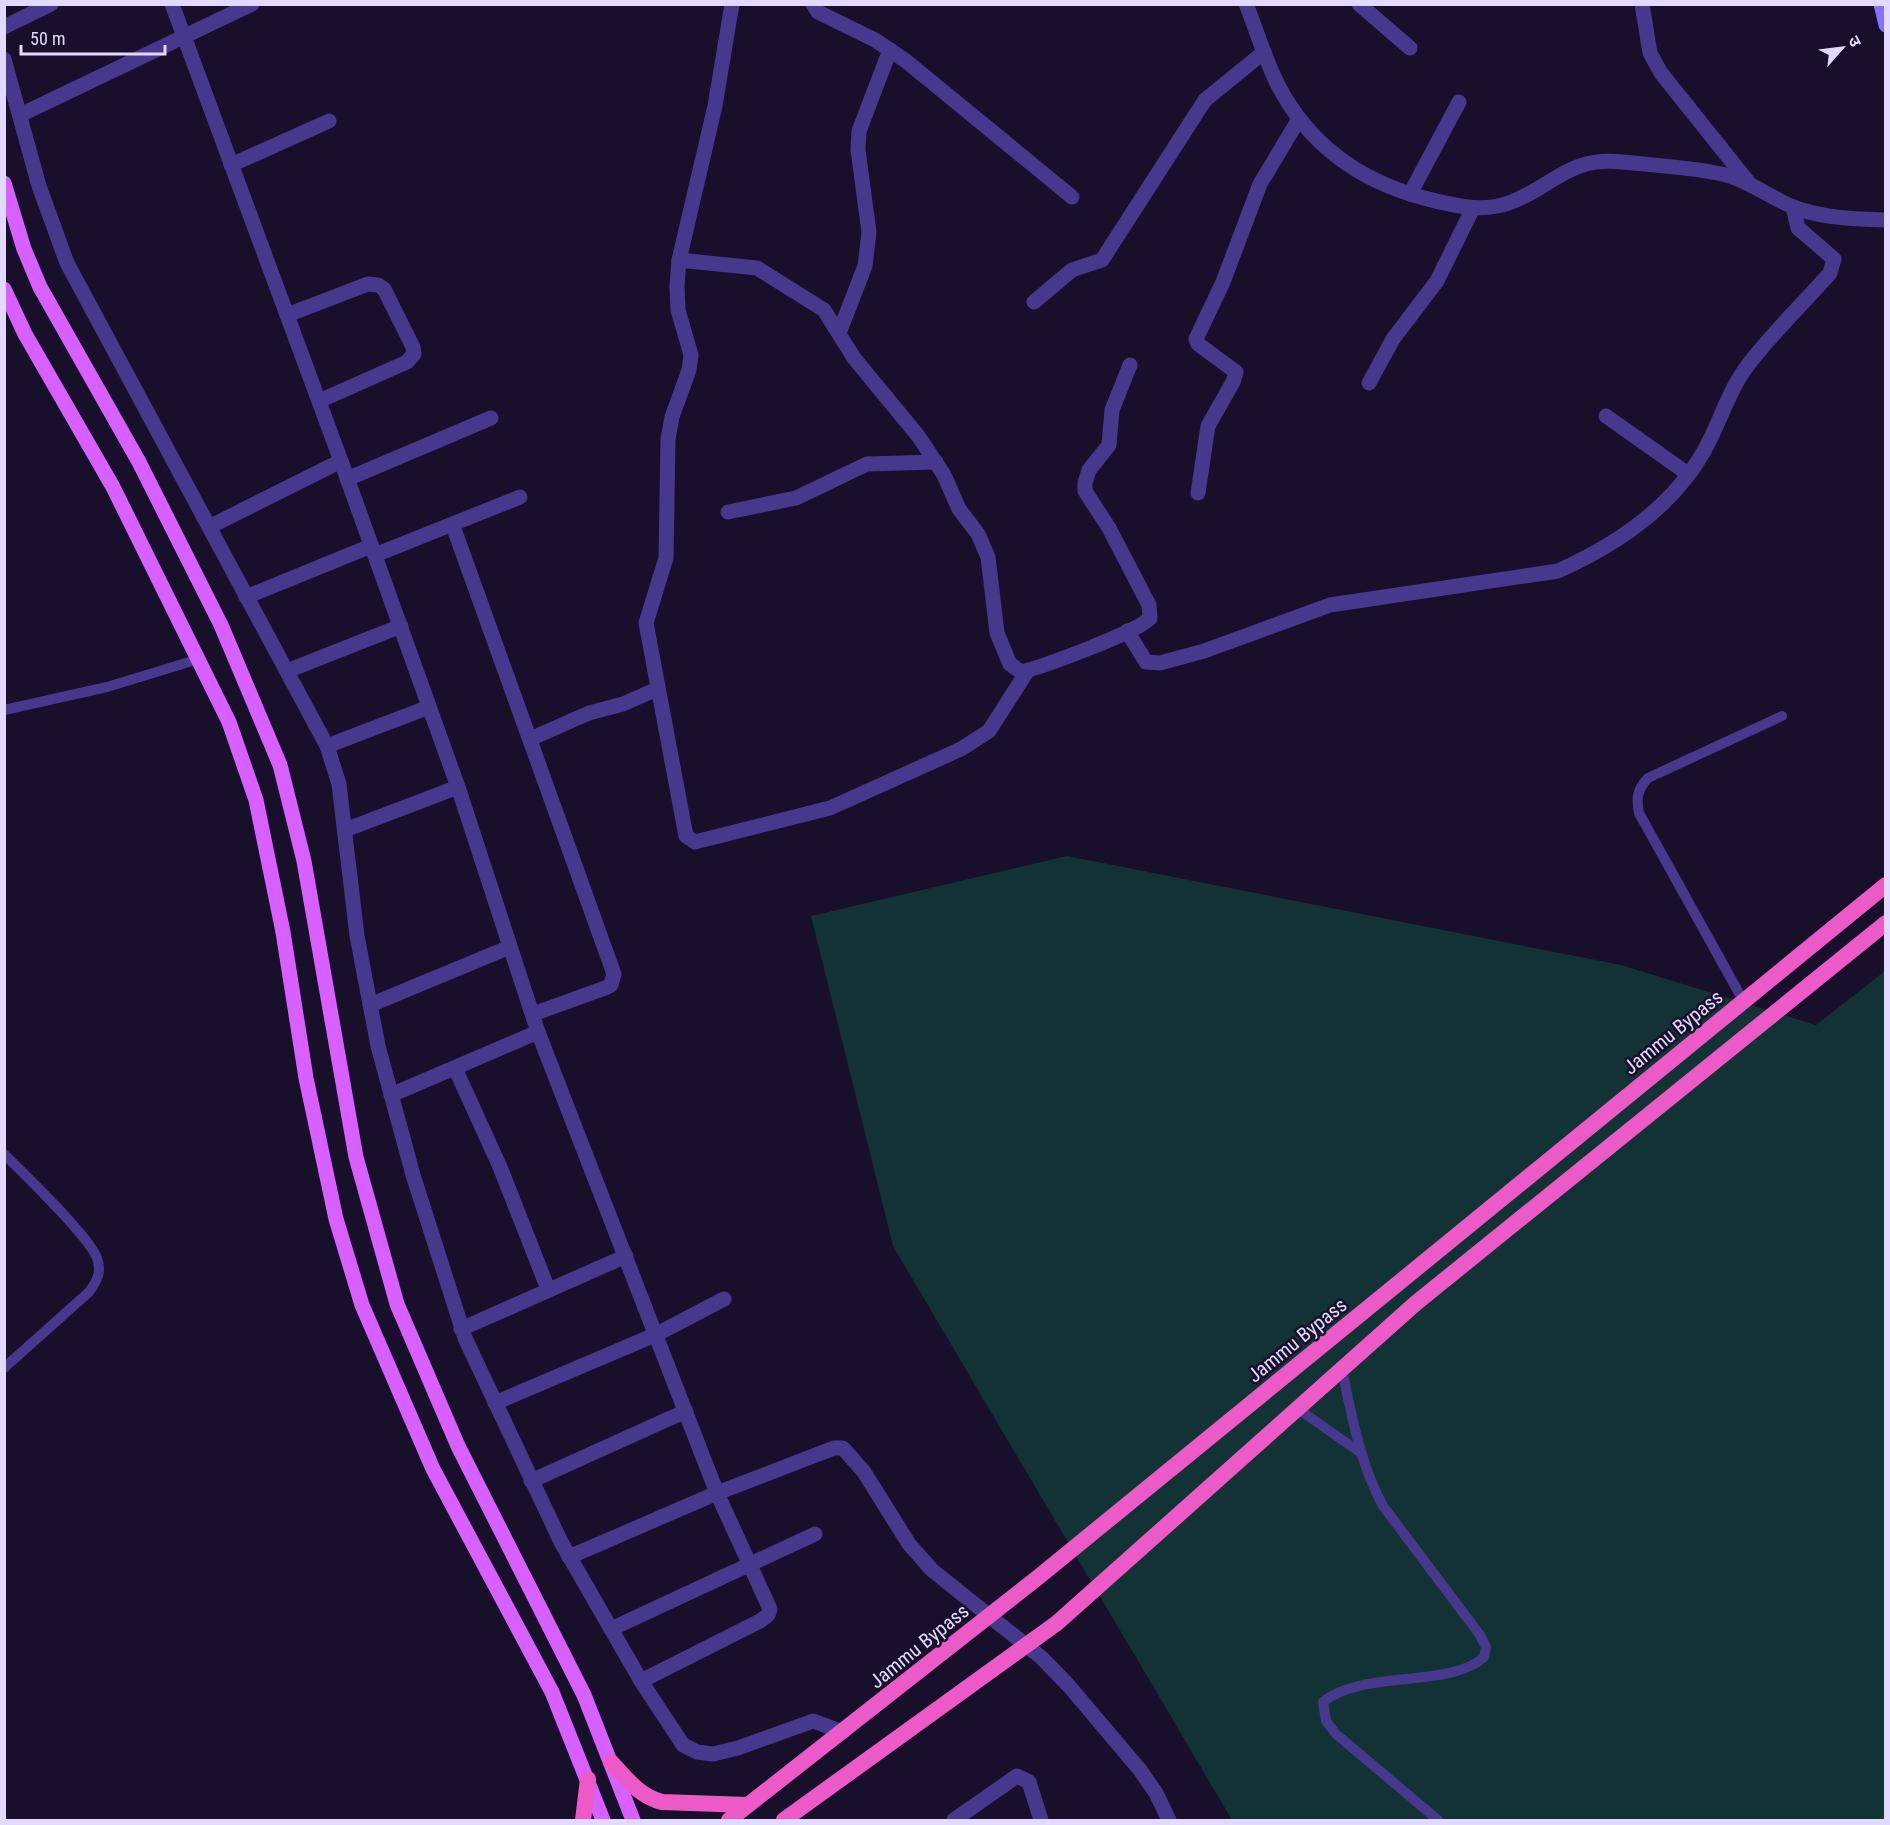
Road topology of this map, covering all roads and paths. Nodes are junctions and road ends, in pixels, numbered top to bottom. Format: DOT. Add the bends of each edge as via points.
graph roads {
  1 [pos="51,4"];
  2 [pos="172,4"];
  3 [pos="252,4"];
  4 [pos="732,4"];
  5 [pos="813,4"];
  6 [pos="1246,4"];
  7 [pos="1359,4"];
  8 [pos="1642,4"];
  9 [pos="1881,4"];
  10 [pos="1886,25"];
  11 [pos="4,27"];
  12 [pos="183,37"];
  13 [pos="1410,48"];
  14 [pos="890,50"];
  15 [pos="1264,51"];
  16 [pos="4,59"];
  17 [pos="1459,102"];
  18 [pos="20,115"];
  19 [pos="1299,119"];
  20 [pos="329,121"];
  21 [pos="231,165"];
  22 [pos="4,183"];
  23 [pos="1750,183"];
  24 [pos="1410,194"];
  25 [pos="1072,197"];
  26 [pos="1793,207"];
  27 [pos="1473,208"];
  28 [pos="1886,220"];
  29 [pos="679,260"];
  30 [pos="4,289"];
  31 [pos="1034,302"];
  32 [pos="287,315"];
  33 [pos="839,333"];
  34 [pos="1130,365"];
  35 [pos="1369,383"];
  36 [pos="319,401"];
  37 [pos="1606,416"];
  38 [pos="491,418"];
  39 [pos="341,461"];
  40 [pos="936,462"];
  41 [pos="1688,474"];
  42 [pos="347,479"];
  43 [pos="1198,493"];
  44 [pos="520,497"];
  45 [pos="728,512"];
  46 [pos="453,526"];
  47 [pos="209,527"];
  48 [pos="373,550"];
  49 [pos="246,597"];
  50 [pos="401,626"];
  51 [pos="1128,631"];
  52 [pos="199,659"];
  53 [pos="1028,670"];
  54 [pos="287,671"];
  55 [pos="652,691"];
  56 [pos="429,707"];
  57 [pos="4,710"];
  58 [pos="1782,716"];
  59 [pos="530,739"];
  60 [pos="327,746"];
  61 [pos="458,787"];
  62 [pos="345,830"];
  63 [pos="1886,885"];
  64 [pos="1886,923"];
  65 [pos="510,947"];
  66 [pos="1744,1002"];
  67 [pos="370,1005"];
  68 [pos="533,1014"];
  69 [pos="538,1032"];
  70 [pos="455,1068"];
  71 [pos="391,1095"];
  72 [pos="4,1154"];
  73 [pos="626,1256"];
  74 [pos="548,1289"];
  75 [pos="724,1299"];
  76 [pos="461,1329"];
  77 [pos="657,1334"];
  78 [pos="4,1368"];
  79 [pos="1342,1370"];
  80 [pos="495,1403"];
  81 [pos="1298,1409"];
  82 [pos="686,1411"];
  83 [pos="1361,1453"];
  84 [pos="531,1481"];
  85 [pos="717,1493"];
  86 [pos="815,1534"];
  87 [pos="569,1557"];
  88 [pos="750,1563"];
  89 [pos="611,1629"];
  90 [pos="641,1681"];
  91 [pos="843,1732"];
  92 [pos="611,1762"];
  93 [pos="588,1779"];
  94 [pos="748,1805"];
  95 [pos="583,1821"];
  96 [pos="603,1821"];
  97 [pos="633,1821"];
  98 [pos="729,1821"];
  99 [pos="784,1821"];
  100 [pos="954,1821"];
  101 [pos="1041,1821"];
  102 [pos="1169,1821"];
  103 [pos="1438,1821"];
  1 -- 11 [label="street"];
  2 -- 12 [label="street"];
  3 -- 12 [label="street"];
  4 -- 29 [label="street" via="715,106"];
  5 -- 14 [label="street" via="819,12"];
  6 -- 15 [label="street"];
  7 -- 13 [label="street"];
  8 -- 23 [label="street" via="1650,53 1661,73"];
  9 -- 10 [label="main road"];
  12 -- 18 [label="street"];
  12 -- 21 [label="street"];
  14 -- 25 [label="street"];
  14 -- 33 [label="street" via="859,131 869,232 865,266"];
  15 -- 19 [label="street" via="1277,84"];
  15 -- 31 [label="street" via="1205,100 1102,260 1071,270"];
  16 -- 18 [label="street"];
  17 -- 24 [label="street"];
  18 -- 47 [label="street" via="39,186 67,263"];
  19 -- 24 [label="street" via="1357,172"];
  19 -- 43 [label="street" via="1260,184 1223,282 1196,339 1236,372 1208,426"];
  20 -- 21 [label="street"];
  21 -- 32 [label="street"];
  22 -- 92 [label="main road" via="32,269 139,462 211,605 280,765 304,861 356,1157 397,1304 458,1446 567,1658"];
  23 -- 26 [label="street"];
  23 -- 27 [label="street" via="1727,175 1596,160 1575,166 1510,203"];
  24 -- 27 [label="street"];
  26 -- 28 [label="street"];
  26 -- 41 [label="street" via="1798,228 1830,253 1834,265 1748,366"];
  27 -- 35 [label="street" via="1437,281 1393,339"];
  29 -- 33 [label="street" via="757,268 824,310"];
  29 -- 55 [label="street" via="678,310 691,355 668,439 666,558 646,623"];
  30 -- 52 [label="main road" via="24,334 113,487"];
  32 -- 36 [label="street"];
  32 -- 36 [label="street" via="368,284 378,285 384,289 413,347 414,354 407,362"];
  33 -- 40 [label="street" via="854,358"];
  34 -- 51 [label="street" via="1112,410 1109,444 1084,483 1088,499 1109,528 1149,605 1150,618"];
  36 -- 39 [label="street"];
  37 -- 41 [label="street"];
  38 -- 42 [label="street"];
  39 -- 42 [label="street"];
  39 -- 47 [label="street"];
  40 -- 45 [label="street" via="867,464 796,498"];
  40 -- 53 [label="street" via="959,509 985,547 997,633 1003,649 1015,670"];
  41 -- 51 [label="street" via="1650,517 1586,559 1558,571 1330,605 1160,663 1146,662"];
  42 -- 48 [label="street"];
  44 -- 46 [label="street"];
  46 -- 48 [label="street"];
  46 -- 59 [label="street"];
  47 -- 49 [label="street"];
  48 -- 49 [label="street"];
  48 -- 50 [label="street"];
  49 -- 54 [label="street"];
  50 -- 54 [label="street"];
  50 -- 56 [label="street"];
  51 -- 53 [label="street"];
  52 -- 57 [label="lane" via="107,687"];
  52 -- 93 [label="main road" via="229,722 256,800 283,932 306,1078 336,1219 362,1305 433,1469 552,1692"];
  53 -- 55 [label="street" via="989,731 961,749 830,808 695,842 683,828"];
  54 -- 60 [label="street"];
  55 -- 59 [label="street"];
  56 -- 60 [label="street"];
  56 -- 61 [label="street"];
  58 -- 66 [label="lane" via="1648,778 1639,788 1636,800 1639,813"];
  59 -- 68 [label="street" via="614,974 611,985 605,988"];
  60 -- 62 [label="street" via="339,784"];
  61 -- 62 [label="street"];
  61 -- 65 [label="street"];
  62 -- 67 [label="street" via="357,936"];
  63 -- 66 [label="highway, Jammu Bypass"];
  64 -- 79 [label="highway" via="1416,1303"];
  65 -- 67 [label="street"];
  65 -- 68 [label="street"];
  66 -- 91 [label="highway, Jammu Bypass"];
  67 -- 71 [label="street"];
  68 -- 69 [label="street"];
  69 -- 70 [label="street"];
  69 -- 73 [label="street"];
  70 -- 71 [label="street"];
  70 -- 74 [label="street" via="500,1167"];
  71 -- 76 [label="street"];
  72 -- 78 [label="lane" via="93,1250 99,1271 98,1280 88,1292"];
  73 -- 74 [label="street"];
  73 -- 77 [label="street"];
  74 -- 76 [label="street"];
  75 -- 77 [label="street"];
  76 -- 80 [label="street"];
  77 -- 80 [label="street"];
  77 -- 82 [label="street"];
  79 -- 81 [label="highway"];
  79 -- 83 [label="lane"];
  80 -- 84 [label="street"];
  81 -- 83 [label="lane"];
  81 -- 99 [label="highway" via="1057,1623"];
  82 -- 84 [label="street"];
  82 -- 85 [label="street"];
  83 -- 103 [label="lane" via="1383,1506 1486,1647 1484,1657 1467,1668 1348,1689 1323,1702 1323,1713 1336,1734"];
  84 -- 87 [label="street"];
  85 -- 87 [label="street"];
  85 -- 88 [label="street"];
  85 -- 102 [label="street" via="834,1448 848,1451 904,1536 932,1570 1042,1658 1069,1686 1140,1770"];
  86 -- 88 [label="street"];
  87 -- 89 [label="street"];
  88 -- 89 [label="street"];
  88 -- 90 [label="street" via="768,1601 768,1615"];
  89 -- 90 [label="street"];
  90 -- 91 [label="street" via="674,1735 697,1752 713,1754 738,1748 813,1721"];
  91 -- 94 [label="highway, Jammu Bypass"];
  92 -- 94 [label="highway" via="649,1798 663,1802"];
  92 -- 97 [label="main road"];
  93 -- 95 [label="highway"];
  93 -- 96 [label="main road"];
  94 -- 98 [label="highway, Jammu Bypass"];
  100 -- 101 [label="street" via="1017,1776 1029,1782"];
}
